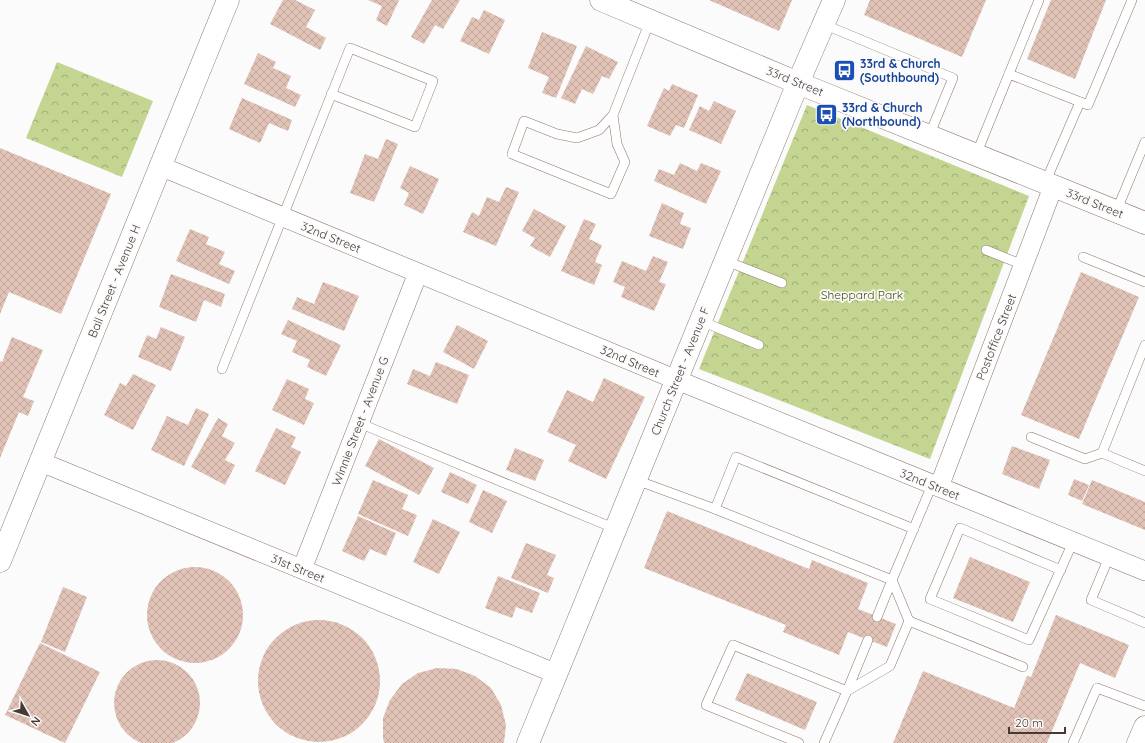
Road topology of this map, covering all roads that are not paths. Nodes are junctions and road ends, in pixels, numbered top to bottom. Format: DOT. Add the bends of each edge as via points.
graph roads {
  1 [pos="228,0"];
  2 [pos="601,0"];
  3 [pos="834,0"];
  4 [pos="1039,0"];
  5 [pos="1132,0"];
  6 [pos="650,21"];
  7 [pos="823,24"];
  8 [pos="1009,74"];
  9 [pos="798,82"];
  10 [pos="331,94"];
  11 [pos="1080,102"];
  12 [pos="613,115"];
  13 [pos="929,136"];
  14 [pos="1145,142"];
  15 [pos="976,155"];
  16 [pos="160,166"];
  17 [pos="1049,185"];
  18 [pos="1116,212"];
  19 [pos="282,217"];
  20 [pos="1145,223"];
  21 [pos="986,250"];
  22 [pos="1084,257"];
  23 [pos="726,260"];
  24 [pos="1023,265"];
  25 [pos="418,273"];
  26 [pos="1145,282"];
  27 [pos="782,283"];
  28 [pos="701,321"];
  29 [pos="759,344"];
  30 [pos="1145,345"];
  31 [pos="222,369"];
  32 [pos="677,380"];
  33 [pos="359,423"];
  34 [pos="1031,437"];
  35 [pos="1102,453"];
  36 [pos="41,462"];
  37 [pos="1145,471"];
  38 [pos="636,480"];
  39 [pos="936,486"];
  40 [pos="715,509"];
  41 [pos="616,529"];
  42 [pos="914,529"];
  43 [pos="1073,542"];
  44 [pos="1109,557"];
  45 [pos="0,561"];
  46 [pos="302,569"];
  47 [pos="1061,570"];
  48 [pos="1145,571"];
  49 [pos="892,580"];
  50 [pos="877,617"];
  51 [pos="909,621"];
  52 [pos="1145,623"];
  53 [pos="868,640"];
  54 [pos="1023,667"];
  55 [pos="556,674"];
  56 [pos="847,691"];
  57 [pos="1145,706"];
  58 [pos="1145,727"];
  59 [pos="528,743"];
  60 [pos="799,743"];
  61 [pos="824,743"];
  62 [pos="1073,743"];
  63 [pos="1138,743"];
  1 -- 16 [label="street, Ball Street - Avenue H"];
  2 -- 6 [label="street, 33rd Street"];
  3 -- 7 [label="street, Church Street - Avenue F"];
  4 -- 8 [label="lane"];
  5 -- 11 [label="lane" via="1088,105"];
  6 -- 9 [label="street, 33rd Street"];
  6 -- 12 [label="lane"];
  7 -- 9 [label="street, Church Street - Avenue F"];
  7 -- 13 [label="lane" via="954,78"];
  8 -- 11 [label="lane"];
  8 -- 15 [label="lane"];
  9 -- 13 [label="street, 33rd Street"];
  9 -- 23 [label="street, Church Street - Avenue F"];
  10 -- 10 [label="lane" via="414,126 433,81 350,48"];
  10 -- 19 [label="lane"];
  11 -- 17 [label="lane"];
  12 -- 12 [label="lane" via="599,130 577,138 557,134 524,121 512,154 611,194 625,162 617,144"];
  13 -- 15 [label="street, 33rd Street"];
  14 -- 18 [label="lane"];
  15 -- 17 [label="street, 33rd Street"];
  16 -- 19 [label="street, 32nd Street"];
  16 -- 36 [label="street, Ball Street - Avenue H"];
  17 -- 18 [label="street, 33rd Street"];
  17 -- 24 [label="street, Postoffice Street"];
  18 -- 20 [label="street, 33rd Street"];
  19 -- 25 [label="street, 32nd Street"];
  19 -- 31 [label="lane"];
  21 -- 24 [label="lane"];
  22 -- 26 [label="lane"];
  23 -- 27 [label="lane"];
  23 -- 28 [label="street, Church Street - Avenue F"];
  24 -- 39 [label="street, Postoffice Street"];
  25 -- 32 [label="street, 32nd Street"];
  25 -- 33 [label="street, Winnie Street - Avenue G"];
  28 -- 29 [label="lane"];
  28 -- 32 [label="street, Church Street - Avenue F"];
  30 -- 35 [label="lane"];
  32 -- 38 [label="street, Church Street - Avenue F"];
  32 -- 39 [label="street, 32nd Street"];
  33 -- 41 [label="lane"];
  33 -- 46 [label="street, Winnie Street - Avenue G"];
  34 -- 35 [label="lane" via="1086,459"];
  35 -- 37 [label="lane"];
  36 -- 45 [label="street, Ball Street - Avenue H"];
  36 -- 46 [label="street, 31st Street"];
  38 -- 40 [label="lane"];
  38 -- 41 [label="street, Church Street - Avenue F"];
  39 -- 42 [label="lane"];
  39 -- 43 [label="street, 32nd Street"];
  40 -- 42 [label="lane" via="736,457"];
  40 -- 49 [label="lane"];
  41 -- 55 [label="street, Church Street - Avenue F"];
  42 -- 49 [label="lane"];
  43 -- 44 [label="street, 32nd Street"];
  43 -- 47 [label="lane"];
  44 -- 48 [label="street, 32nd Street"];
  44 -- 52 [label="lane" via="1091,600"];
  46 -- 55 [label="street, 31st Street"];
  47 -- 47 [label="lane" via="1029,640 930,600 960,528"];
  49 -- 50 [label="lane"];
  49 -- 51 [label="lane"];
  51 -- 54 [label="lane"];
  51 -- 56 [label="lane" via="890,666"];
  53 -- 56 [label="lane"];
  55 -- 59 [label="street, Church Street - Avenue F"];
  56 -- 60 [label="lane" via="733,645 706,705"];
  56 -- 61 [label="lane"];
  57 -- 62 [label="lane" via="1097,688"];
  58 -- 63 [label="street"];
}
